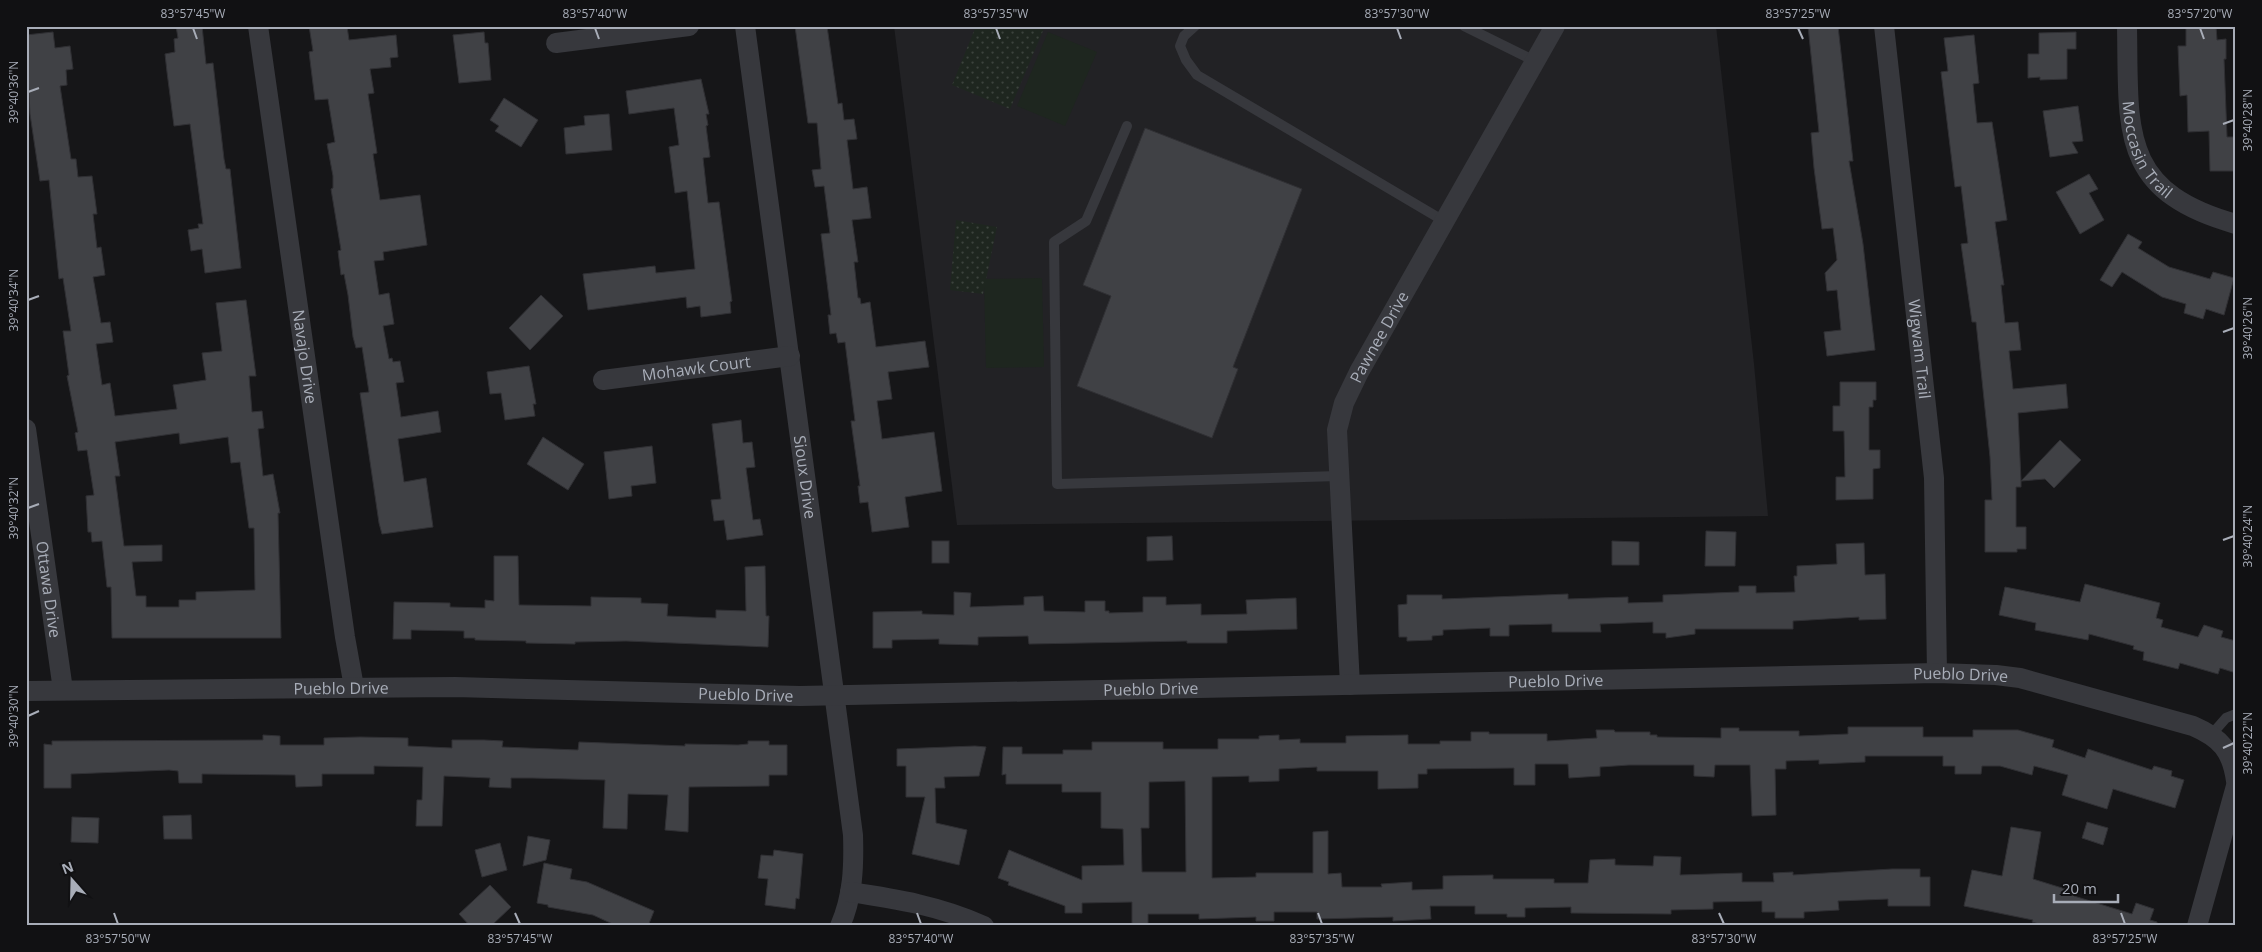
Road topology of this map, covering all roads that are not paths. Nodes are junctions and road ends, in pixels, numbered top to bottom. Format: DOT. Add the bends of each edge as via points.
graph roads {
  1 [pos="258,26"];
  2 [pos="689,26"];
  3 [pos="745,26"];
  4 [pos="1195,26"];
  5 [pos="1464,26"];
  6 [pos="1555,26"];
  7 [pos="1884,26"];
  8 [pos="2128,26"];
  9 [pos="556,43"];
  10 [pos="1535,61"];
  11 [pos="1126,126"];
  12 [pos="1444,221"];
  13 [pos="2236,224"];
  14 [pos="790,356"];
  15 [pos="603,380"];
  16 [pos="26,430"];
  17 [pos="1339,476"];
  18 [pos="1936,673"];
  19 [pos="1350,685"];
  20 [pos="354,687"];
  21 [pos="63,690"];
  22 [pos="26,691"];
  23 [pos="834,695"];
  24 [pos="2236,714"];
  25 [pos="2212,734"];
  26 [pos="2236,781"];
  27 [pos="2236,786"];
  28 [pos="850,892"];
  29 [pos="840,926"];
  30 [pos="984,926"];
  31 [pos="2197,926"];
  1 -- 20 [label="street, Navajo Drive"];
  2 -- 9 [label="street"];
  3 -- 14 [label="street, Sioux Drive"];
  4 -- 12 [label="lane" via="1184,36 1180,46 1197,75"];
  5 -- 10 [label="lane"];
  6 -- 10 [label="street, Pawnee Drive"];
  7 -- 18 [label="street, Wigwam Trail" via="1934,478"];
  8 -- 13 [label="street, Moccasin Trail" via="2128,113 2140,157 2150,174 2179,203 2206,216"];
  10 -- 12 [label="street, Pawnee Drive"];
  11 -- 17 [label="lane" via="1086,222 1054,242 1057,484"];
  12 -- 17 [label="street, Pawnee Drive" via="1344,403 1337,430"];
  14 -- 15 [label="street, Mohawk Court"];
  14 -- 23 [label="street, Sioux Drive"];
  16 -- 21 [label="street, Ottawa Drive"];
  17 -- 19 [label="street, Pawnee Drive"];
  18 -- 19 [label="street, Pueblo Drive"];
  18 -- 25 [label="street, Pueblo Drive" via="2020,678"];
  19 -- 23 [label="street, Pueblo Drive"];
  20 -- 21 [label="street, Pueblo Drive"];
  20 -- 23 [label="street, Pueblo Drive"];
  21 -- 22 [label="street, Pueblo Drive"];
  23 -- 28 [label="street, Sioux Drive" via="853,835"];
  24 -- 25 [label="lane" via="2226,718"];
  25 -- 26 [label="street, Pueblo Drive" via="2222,743 2230,758"];
  27 -- 31 [label="street"];
  28 -- 29 [label="street, Sioux Drive"];
  28 -- 30 [label="street" via="939,908"];
}
